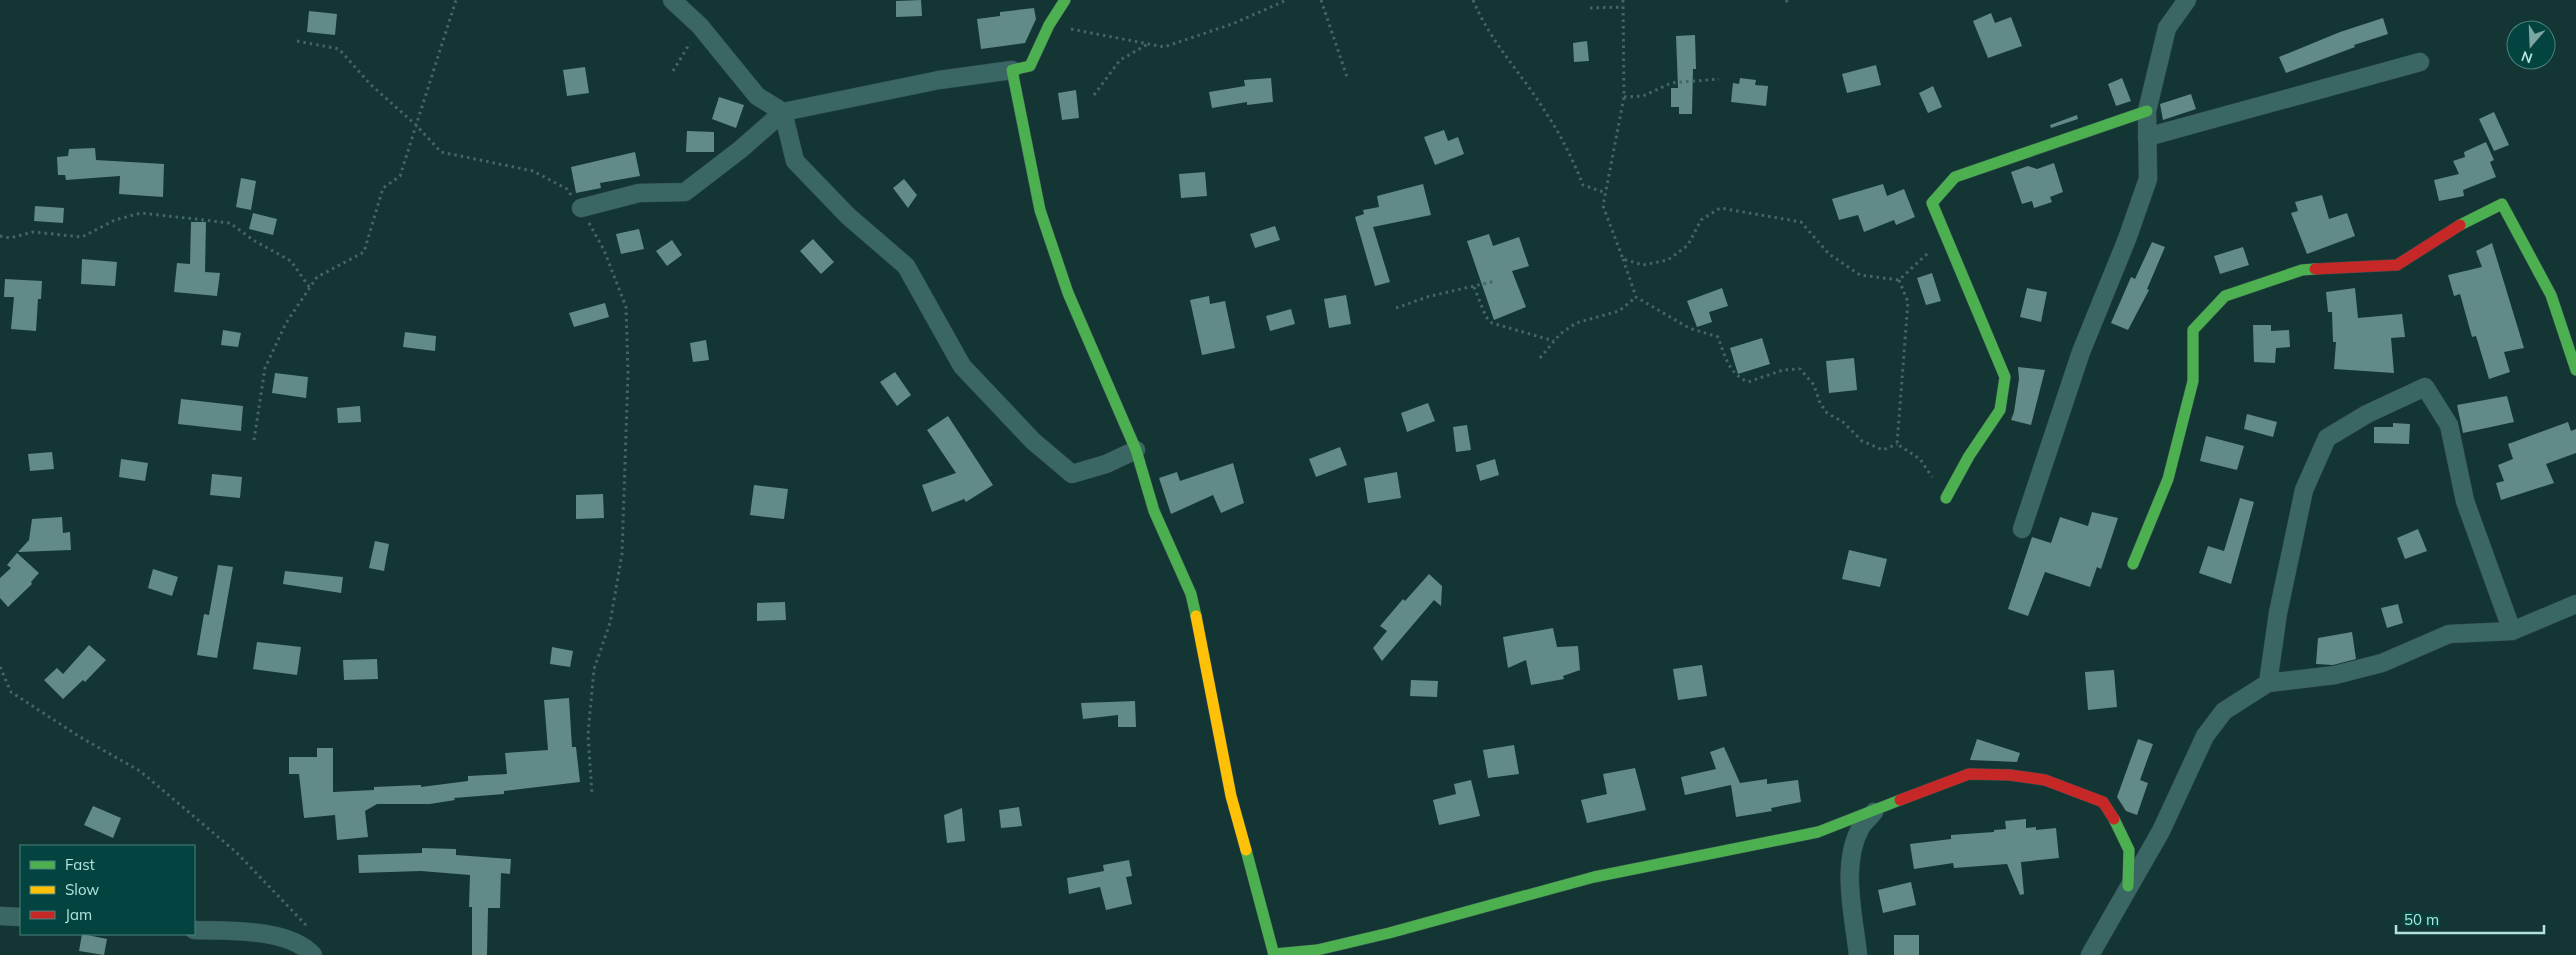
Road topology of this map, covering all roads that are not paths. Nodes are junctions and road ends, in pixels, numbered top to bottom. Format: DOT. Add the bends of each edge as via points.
graph roads {
  1 [pos="672,0"];
  2 [pos="1064,0"];
  3 [pos="2187,0"];
  4 [pos="2420,62"];
  5 [pos="1012,70"];
  6 [pos="784,112"];
  7 [pos="2146,112"];
  8 [pos="2147,137"];
  9 [pos="581,208"];
  10 [pos="2576,370"];
  11 [pos="1136,450"];
  12 [pos="1946,498"];
  13 [pos="2022,529"];
  14 [pos="2132,564"];
  15 [pos="2576,604"];
  16 [pos="2512,631"];
  17 [pos="2268,683"];
  18 [pos="1874,812"];
  19 [pos="2128,886"];
  20 [pos="0,916"];
  21 [pos="20,917"];
  22 [pos="195,930"];
  23 [pos="309,951"];
  24 [pos="1274,955"];
  25 [pos="1858,955"];
  26 [pos="2090,955"];
  1 -- 6 [label="street" via="700,26 757,96"];
  2 -- 5 [label="street" via="1030,66"];
  3 -- 7 [label="street" via="2167,28"];
  4 -- 8 [label="street"];
  5 -- 6 [label="street" via="939,80"];
  5 -- 11 [label="street" via="1040,210 1068,293"];
  6 -- 9 [label="street" via="685,192 639,193"];
  6 -- 11 [label="street" via="795,161 848,216 906,266 962,366 1033,441 1072,474 1106,464"];
  7 -- 8 [label="street"];
  7 -- 12 [label="street" via="1955,177 1932,203 2005,377 2000,410"];
  8 -- 13 [label="street" via="2148,179 2081,352"];
  10 -- 14 [label="street" via="2551,295 2502,204 2451,230 2397,265 2302,270 2225,296 2193,330 2193,381 2168,479"];
  11 -- 24 [label="street" via="1154,510 1191,594 1230,796"];
  15 -- 16 [label="street"];
  16 -- 17 [label="street" via="2449,634 2382,663 2335,675"];
  16 -- 17 [label="street" via="2465,501 2449,425 2425,387 2367,414 2327,438 2304,490 2278,613"];
  17 -- 19 [label="street" via="2224,711 2205,736 2161,831"];
  18 -- 19 [label="street" via="1969,774 2044,780 2103,802 2120,828 2129,850"];
  18 -- 24 [label="street" via="1818,832 1594,876 1389,933 1317,950"];
  18 -- 25 [label="street" via="1861,827 1850,876"];
  19 -- 26 [label="street"];
  20 -- 21 [label="street"];
  22 -- 23 [label="street" via="283,937"];
}
